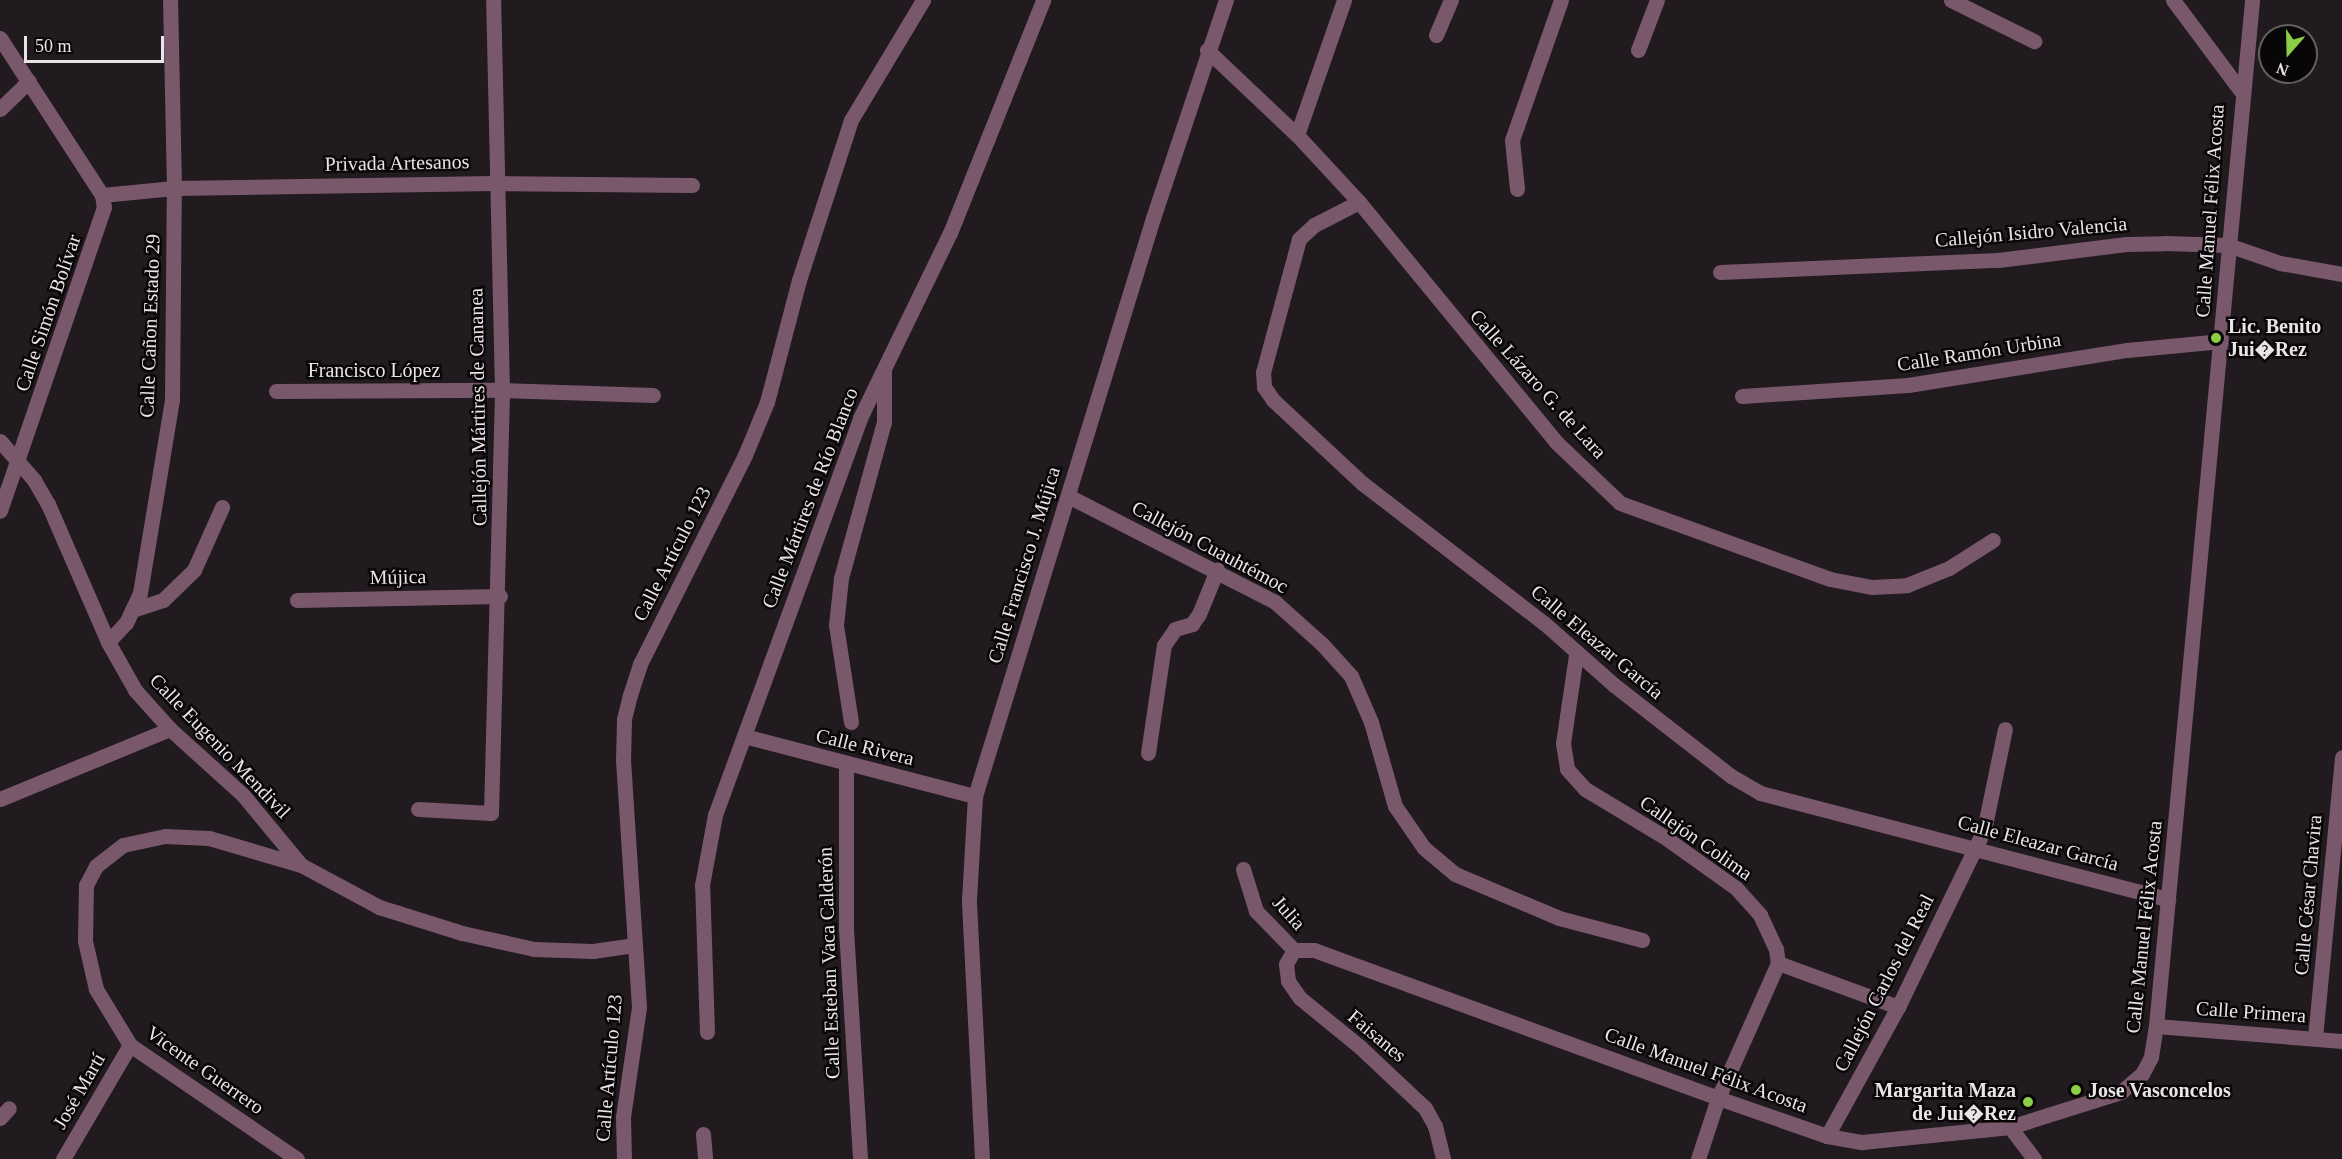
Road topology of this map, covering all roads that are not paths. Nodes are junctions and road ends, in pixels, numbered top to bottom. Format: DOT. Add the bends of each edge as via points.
graph roads {
  1 [pos="170,0"];
  2 [pos="493,0"];
  3 [pos="923,0"];
  4 [pos="1043,0"];
  5 [pos="1226,0"];
  6 [pos="1344,0"];
  7 [pos="1451,0"];
  8 [pos="1561,0"];
  9 [pos="1657,0"];
  10 [pos="1951,0"];
  11 [pos="2174,0"];
  12 [pos="2252,0"];
  13 [pos="1436,35"];
  14 [pos="0,38"];
  15 [pos="2034,41"];
  16 [pos="1207,50"];
  17 [pos="1638,50"];
  18 [pos="29,81"];
  19 [pos="2240,90"];
  20 [pos="0,109"];
  21 [pos="1297,135"];
  22 [pos="494,183"];
  23 [pos="692,185"];
  24 [pos="174,188"];
  25 [pos="1517,189"];
  26 [pos="102,195"];
  27 [pos="1359,202"];
  28 [pos="2228,245"];
  29 [pos="1720,272"];
  30 [pos="2342,274"];
  31 [pos="2222,341"];
  32 [pos="885,366"];
  33 [pos="502,390"];
  34 [pos="276,391"];
  35 [pos="653,394"];
  36 [pos="1742,396"];
  37 [pos="0,441"];
  38 [pos="18,462"];
  39 [pos="1068,496"];
  40 [pos="222,507"];
  41 [pos="0,511"];
  42 [pos="1993,540"];
  43 [pos="1217,570"];
  44 [pos="500,596"];
  45 [pos="297,600"];
  46 [pos="132,610"];
  47 [pos="108,642"];
  48 [pos="1576,655"];
  49 [pos="851,722"];
  50 [pos="170,729"];
  51 [pos="2005,729"];
  52 [pos="744,736"];
  53 [pos="1148,753"];
  54 [pos="2342,757"];
  55 [pos="846,765"];
  56 [pos="975,796"];
  57 [pos="0,799"];
  58 [pos="418,809"];
  59 [pos="1976,848"];
  60 [pos="301,865"];
  61 [pos="1243,869"];
  62 [pos="2168,899"];
  63 [pos="1642,940"];
  64 [pos="634,945"];
  65 [pos="1294,950"];
  66 [pos="1778,963"];
  67 [pos="1898,1007"];
  68 [pos="2156,1026"];
  69 [pos="707,1032"];
  70 [pos="2315,1038"];
  71 [pos="2342,1041"];
  72 [pos="130,1045"];
  73 [pos="1719,1098"];
  74 [pos="2010,1127"];
  75 [pos="703,1134"];
  76 [pos="1827,1136"];
  77 [pos="63,1159"];
  78 [pos="297,1159"];
  79 [pos="624,1159"];
  80 [pos="705,1159"];
  81 [pos="860,1159"];
  82 [pos="982,1159"];
  83 [pos="1443,1159"];
  84 [pos="1698,1159"];
  85 [pos="2034,1159"];
  1 -- 24 [label="street, Calle Cañon Estado 29"];
  2 -- 22 [label="street, Callejón Mártires de Cananea"];
  3 -- 64 [label="street, Calle Artículo 123" via="851,120 799,280 767,402 745,455 640,664 630,695 624,719 623,762"];
  4 -- 32 [label="street, Calle Mártires de Río Blanco" via="950,233"];
  5 -- 16 [label="street, Calle Francisco J. Mújica"];
  6 -- 21 [label="street"];
  7 -- 13 [label="street"];
  8 -- 25 [label="street" via="1512,140"];
  9 -- 17 [label="street"];
  10 -- 15 [label="street"];
  11 -- 19 [label="street"];
  12 -- 19 [label="street, Calle Manuel Félix Acosta"];
  14 -- 18 [label="street"];
  16 -- 21 [label="street, Calle Lázaro G. de Lara"];
  16 -- 39 [label="street, Calle Francisco J. Mújica"];
  18 -- 20 [label="street"];
  18 -- 26 [label="street"];
  19 -- 28 [label="street, Calle Manuel Félix Acosta"];
  21 -- 27 [label="street, Calle Lázaro G. de Lara"];
  22 -- 23 [label="street, Privada Artesanos"];
  22 -- 24 [label="street, Privada Artesanos"];
  22 -- 33 [label="street, Callejón Mártires de Cananea"];
  24 -- 26 [label="street, Privada Artesanos"];
  24 -- 46 [label="street, Calle Cañon Estado 29" via="172,399 140,593"];
  26 -- 38 [label="street, Calle Simón Bolívar" via="102,220"];
  27 -- 42 [label="street, Calle Lázaro G. de Lara" via="1556,442 1620,503 1809,572 1872,587 1907,585 1949,568"];
  27 -- 48 [label="street, Calle Eleazar García" via="1314,225 1299,239 1263,372 1264,387 1362,483 1544,623"];
  28 -- 29 [label="street, Callejón Isidro Valencia" via="2126,244 1998,260"];
  28 -- 30 [label="street, Callejón Isidro Valencia" via="2280,263"];
  28 -- 31 [label="street, Calle Manuel Félix Acosta"];
  31 -- 36 [label="street, Calle Ramón Urbina" via="2127,350 1908,385"];
  31 -- 62 [label="street, Calle Manuel Félix Acosta"];
  32 -- 49 [label="street" via="884,423 841,578 837,613"];
  32 -- 52 [label="street, Calle Mártires de Río Blanco" via="852,440"];
  33 -- 34 [label="street, Francisco López"];
  33 -- 35 [label="street, Francisco López"];
  33 -- 44 [label="street, Callejón Mártires de Cananea"];
  37 -- 38 [label="street, Calle Eugenio Mendivil"];
  38 -- 41 [label="street, Calle Simón Bolívar"];
  38 -- 47 [label="street, Calle Eugenio Mendivil" via="48,504"];
  39 -- 43 [label="street, Callejón Cuauhtémoc"];
  39 -- 56 [label="street, Calle Francisco J. Mújica"];
  40 -- 46 [label="street" via="194,570 163,600"];
  43 -- 53 [label="street" via="1192,624 1175,629 1164,645"];
  43 -- 63 [label="street, Callejón Cuauhtémoc" via="1275,602 1351,676 1371,722 1395,806 1424,848 1455,874 1559,918"];
  44 -- 45 [label="street, Mújica"];
  44 -- 58 [label="street, Callejón Mártires de Cananea" via="491,813"];
  46 -- 47 [label="street, Calle Cañon Estado 29"];
  47 -- 50 [label="street, Calle Eugenio Mendivil" via="135,690"];
  48 -- 59 [label="street, Calle Eleazar García" via="1731,776 1760,793"];
  48 -- 66 [label="street, Callejón Colima" via="1563,743 1567,769 1586,789 1663,836 1736,888 1760,915"];
  50 -- 57 [label="street"];
  50 -- 60 [label="street, Calle Eugenio Mendivil" via="243,795"];
  51 -- 59 [label="street, Callejón Carlos del Real" via="1989,813"];
  52 -- 55 [label="street, Calle Rivera"];
  52 -- 69 [label="street, Calle Mártires de Río Blanco" via="706,852 702,885"];
  54 -- 70 [label="street, Calle César Chavira"];
  55 -- 56 [label="street, Calle Rivera"];
  55 -- 81 [label="street, Calle Esteban Vaca Calderón" via="846,929"];
  56 -- 82 [label="street, Calle Francisco J. Mújica" via="969,900"];
  59 -- 62 [label="street, Calle Eleazar García"];
  59 -- 67 [label="street, Callejón Carlos del Real"];
  60 -- 64 [label="street, Calle Eugenio Mendivil" via="379,907 462,933 534,949 593,951"];
  60 -- 72 [label="street, Vicente Guerrero" via="209,838 165,836 123,845 96,866 86,885 85,941 96,989"];
  61 -- 65 [label="street, Julia" via="1256,911"];
  62 -- 68 [label="street, Calle Manuel Félix Acosta"];
  64 -- 79 [label="street, Calle Artículo 123" via="639,1007 623,1117"];
  65 -- 73 [label="street, Calle Manuel Félix Acosta" via="1314,950"];
  65 -- 83 [label="street, Faisanes" via="1286,964 1288,981 1300,998 1425,1108 1435,1126"];
  66 -- 67 [label="street"];
  66 -- 73 [label="street"];
  67 -- 76 [label="street, Callejón Carlos del Real"];
  68 -- 70 [label="street, Calle Primera"];
  68 -- 74 [label="street, Calle Manuel Félix Acosta" via="2146,1065 2121,1092"];
  70 -- 71 [label="street, Calle Primera"];
  72 -- 77 [label="street, José Martí"];
  72 -- 78 [label="street, Vicente Guerrero"];
  73 -- 76 [label="street, Calle Manuel Félix Acosta"];
  73 -- 84 [label="street"];
  74 -- 76 [label="street, Calle Manuel Félix Acosta" via="1899,1141 1862,1142"];
  74 -- 85 [label="street"];
  75 -- 80 [label="street"];
}
